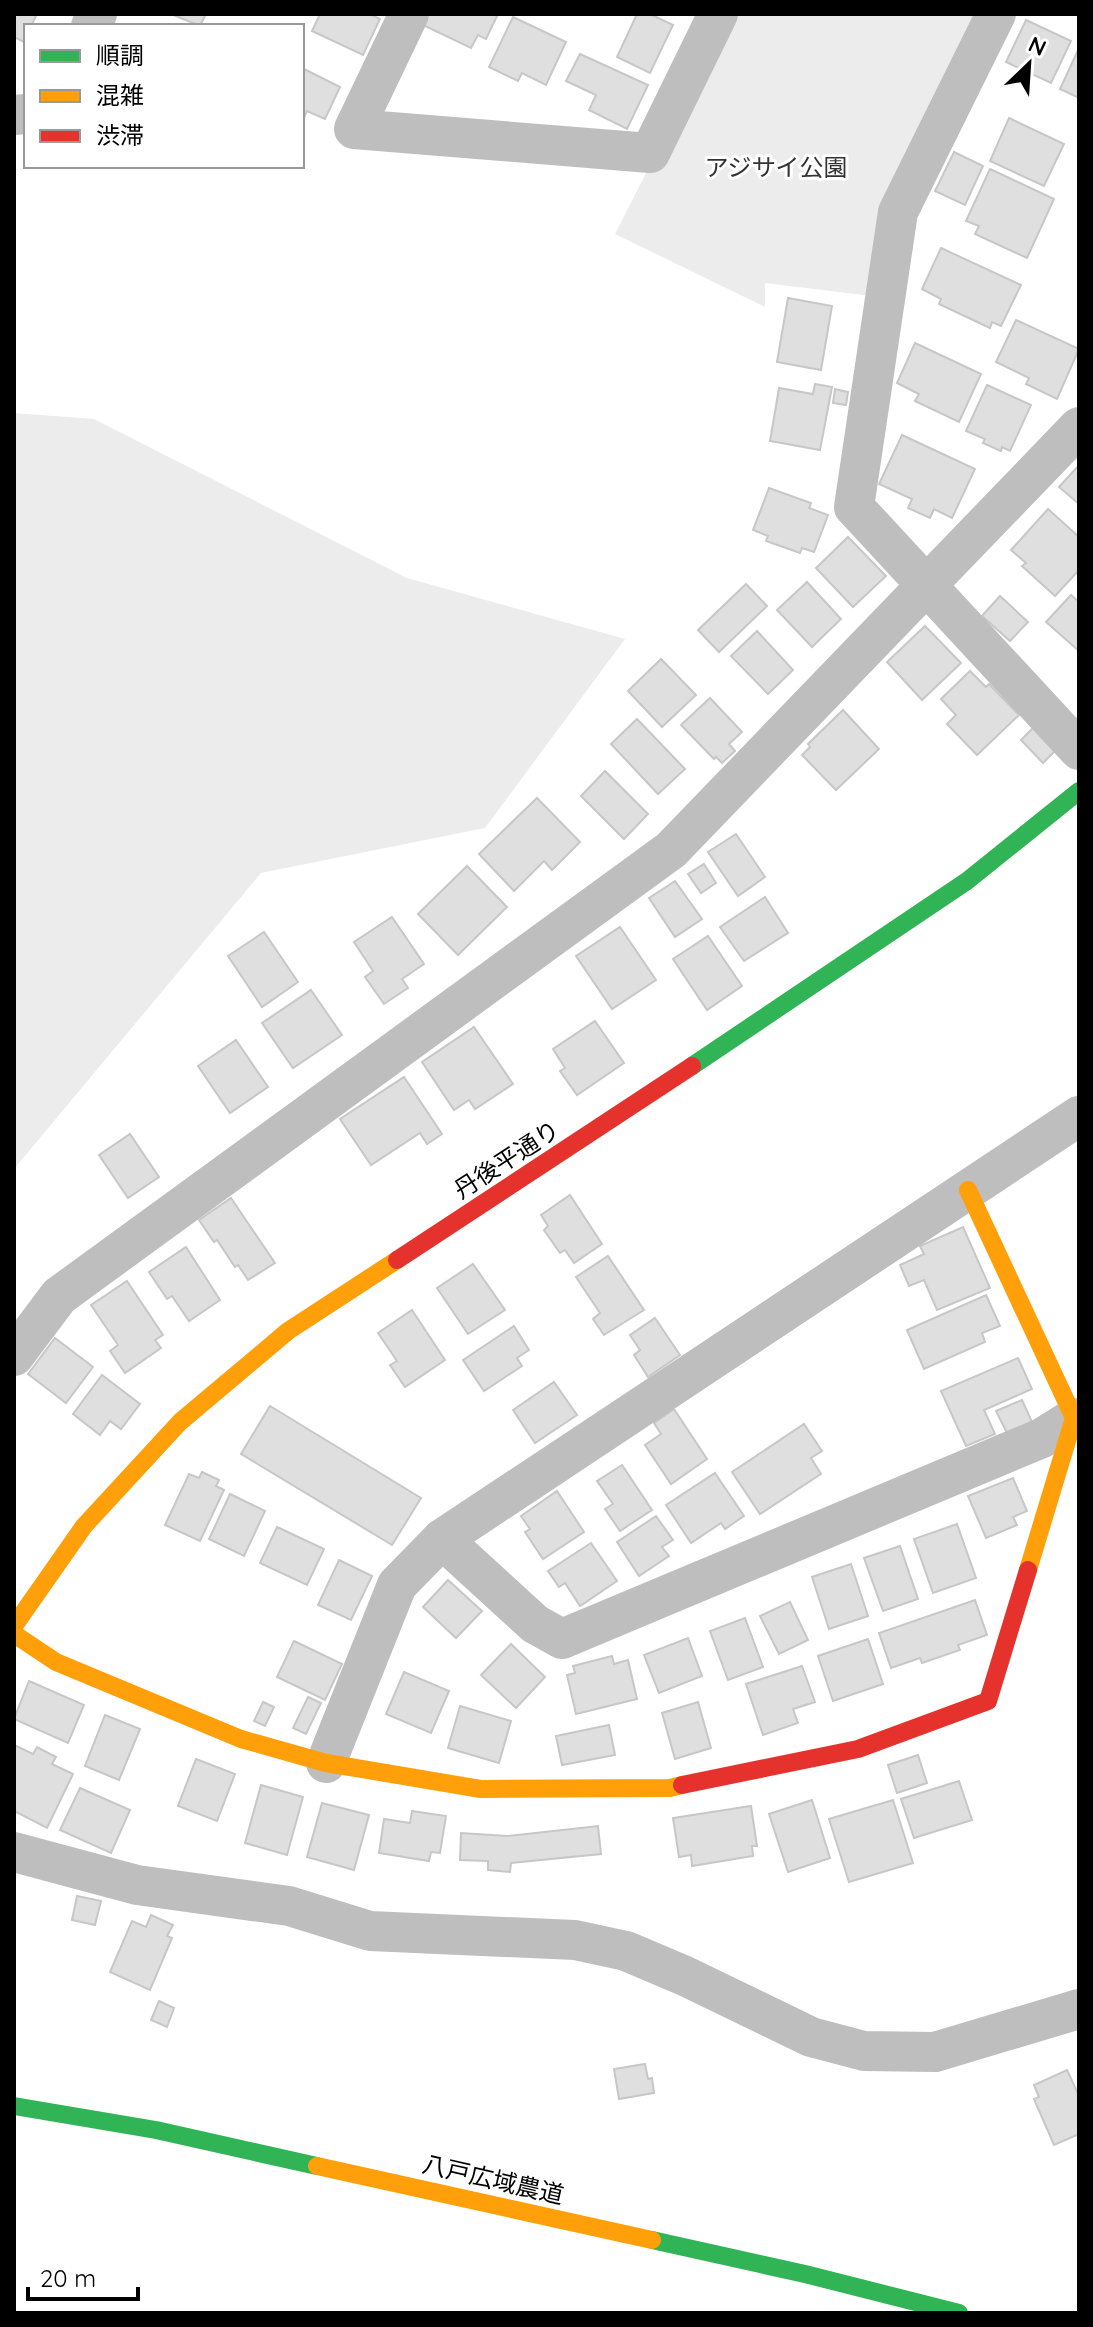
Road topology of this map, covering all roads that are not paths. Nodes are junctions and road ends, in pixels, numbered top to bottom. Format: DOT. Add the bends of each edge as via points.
graph roads {
  1 [pos="409,14"];
  2 [pos="718,14"];
  3 [pos="996,14"];
  4 [pos="1079,427"];
  5 [pos="927,585"];
  6 [pos="1079,750"];
  7 [pos="1079,791"];
  8 [pos="1079,1116"];
  9 [pos="968,1190"];
  10 [pos="14,1356"];
  11 [pos="1074,1418"];
  12 [pos="442,1539"];
  13 [pos="14,1626"];
  14 [pos="14,1634"];
  15 [pos="326,1763"];
  16 [pos="14,1852"];
  17 [pos="1079,2009"];
  18 [pos="14,2106"];
  19 [pos="959,2313"];
  1 -- 2 [label="street" via="354,129 650,153"];
  3 -- 5 [label="street" via="898,212 854,507"];
  4 -- 5 [label="street"];
  5 -- 6 [label="street"];
  5 -- 10 [label="street" via="671,850 59,1296"];
  7 -- 13 [label="street, 丹後平通り" via="967,881 288,1331 180,1422 84,1526"];
  8 -- 9 [label="street"];
  9 -- 11 [label="street"];
  9 -- 12 [label="street"];
  11 -- 12 [label="street" via="1042,1438 562,1639 535,1624"];
  11 -- 15 [label="street" via="988,1701 858,1749 670,1788 481,1789"];
  12 -- 15 [label="street" via="397,1585"];
  14 -- 15 [label="street" via="56,1662 241,1739"];
  16 -- 17 [label="street" via="137,1885 289,1906 370,1931 575,1940 626,1951 811,2037 864,2051 935,2052"];
  18 -- 19 [label="street, 八戸広域農道" via="172,2134"];
}
